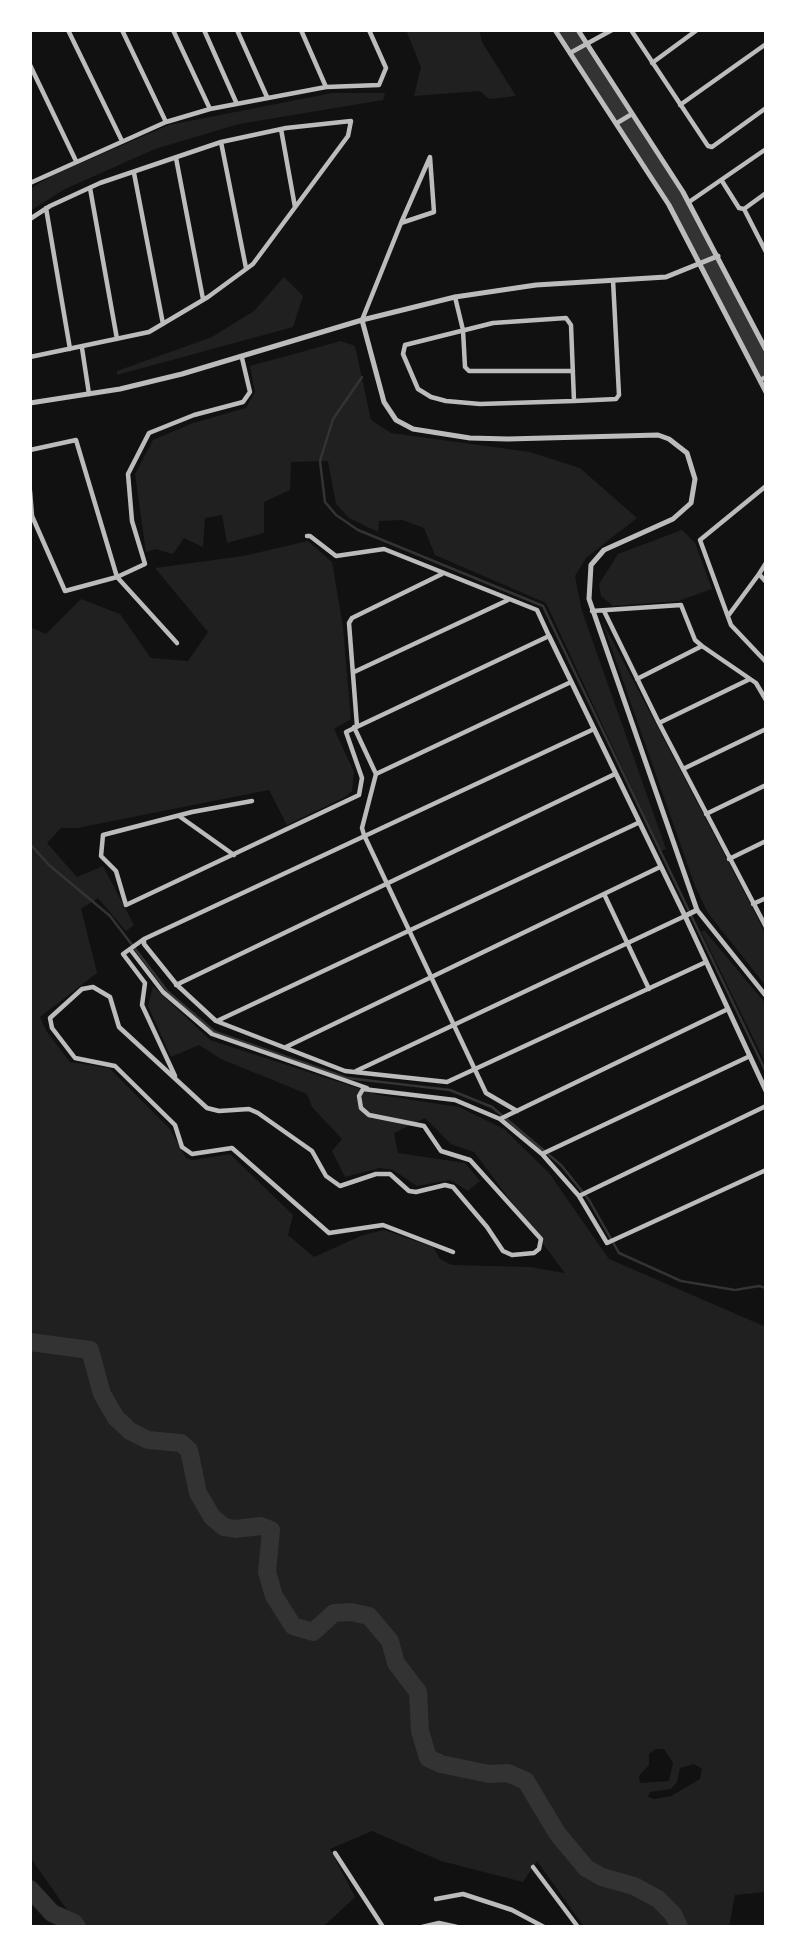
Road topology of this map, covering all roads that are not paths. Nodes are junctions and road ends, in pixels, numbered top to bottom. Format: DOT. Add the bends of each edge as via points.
graph roads {
  1 [pos="68,30"];
  2 [pos="122,30"];
  3 [pos="173,30"];
  4 [pos="204,30"];
  5 [pos="237,30"];
  6 [pos="301,30"];
  7 [pos="369,30"];
  8 [pos="555,30"];
  9 [pos="578,30"];
  10 [pos="612,30"];
  11 [pos="631,30"];
  12 [pos="697,30"];
  13 [pos="586,43"];
  14 [pos="766,44"];
  15 [pos="570,53"];
  16 [pos="652,62"];
  17 [pos="30,65"];
  18 [pos="326,86"];
  19 [pos="267,97"];
  20 [pos="236,102"];
  21 [pos="680,105"];
  22 [pos="766,108"];
  23 [pos="210,109"];
  24 [pos="630,115"];
  25 [pos="166,121"];
  26 [pos="620,122"];
  27 [pos="281,129"];
  28 [pos="122,141"];
  29 [pos="221,142"];
  30 [pos="766,149"];
  31 [pos="176,158"];
  32 [pos="76,162"];
  33 [pos="134,173"];
  34 [pos="31,180"];
  35 [pos="722,181"];
  36 [pos="90,188"];
  37 [pos="766,193"];
  38 [pos="689,202"];
  39 [pos="295,207"];
  40 [pos="46,208"];
  41 [pos="744,209"];
  42 [pos="30,219"];
  43 [pos="401,223"];
  44 [pos="766,251"];
  45 [pos="716,257"];
  46 [pos="702,263"];
  47 [pos="246,269"];
  48 [pos="613,280"];
  49 [pos="455,297"];
  50 [pos="204,299"];
  51 [pos="362,320"];
  52 [pos="163,324"];
  53 [pos="463,330"];
  54 [pos="117,340"];
  55 [pos="82,348"];
  56 [pos="70,349"];
  57 [pos="766,350"];
  58 [pos="30,357"];
  59 [pos="242,358"];
  60 [pos="573,371"];
  61 [pos="766,377"];
  62 [pos="760,380"];
  63 [pos="766,392"];
  64 [pos="89,394"];
  65 [pos="574,401"];
  66 [pos="30,403"];
  67 [pos="30,450"];
  68 [pos="766,486"];
  69 [pos="30,491"];
  70 [pos="31,516"];
  71 [pos="307,536"];
  72 [pos="766,562"];
  73 [pos="442,573"];
  74 [pos="759,574"];
  75 [pos="117,577"];
  76 [pos="766,582"];
  77 [pos="508,600"];
  78 [pos="592,611"];
  79 [pos="604,611"];
  80 [pos="728,616"];
  81 [pos="549,636"];
  82 [pos="177,643"];
  83 [pos="702,646"];
  84 [pos="766,662"];
  85 [pos="354,672"];
  86 [pos="637,679"];
  87 [pos="750,679"];
  88 [pos="571,682"];
  89 [pos="766,700"];
  90 [pos="659,723"];
  91 [pos="355,727"];
  92 [pos="594,729"];
  93 [pos="766,729"];
  94 [pos="683,769"];
  95 [pos="615,774"];
  96 [pos="376,775"];
  97 [pos="766,785"];
  98 [pos="253,801"];
  99 [pos="706,814"];
  100 [pos="178,816"];
  101 [pos="638,823"];
  102 [pos="364,835"];
  103 [pos="766,841"];
  104 [pos="234,855"];
  105 [pos="729,859"];
  106 [pos="660,867"];
  107 [pos="386,883"];
  108 [pos="605,896"];
  109 [pos="766,898"];
  110 [pos="752,904"];
  111 [pos="697,910"];
  112 [pos="685,916"];
  113 [pos="766,928"];
  114 [pos="408,931"];
  115 [pos="144,939"];
  116 [pos="626,943"];
  117 [pos="130,949"];
  118 [pos="706,962"];
  119 [pos="429,978"];
  120 [pos="176,985"];
  121 [pos="649,989"];
  122 [pos="766,996"];
  123 [pos="727,1009"];
  124 [pos="216,1021"];
  125 [pos="452,1024"];
  126 [pos="286,1047"];
  127 [pos="750,1056"];
  128 [pos="355,1071"];
  129 [pos="475,1071"];
  130 [pos="175,1076"];
  131 [pos="368,1088"];
  132 [pos="766,1090"];
  133 [pos="766,1106"];
  134 [pos="517,1111"];
  135 [pos="500,1119"];
  136 [pos="542,1154"];
  137 [pos="766,1170"];
  138 [pos="579,1196"];
  139 [pos="453,1252"];
  140 [pos="335,1853"];
  141 [pos="533,1867"];
  142 [pos="436,1899"];
  143 [pos="383,1927"];
  144 [pos="422,1927"];
  145 [pos="457,1927"];
  146 [pos="544,1927"];
  147 [pos="578,1927"];
  1 -- 28 [label="street"];
  2 -- 25 [label="street"];
  3 -- 23 [label="street"];
  4 -- 20 [label="street"];
  5 -- 19 [label="street"];
  6 -- 18 [label="street"];
  7 -- 18 [label="street" via="386,68 379,85"];
  8 -- 15 [label="street"];
  9 -- 13 [label="street"];
  10 -- 13 [label="street"];
  11 -- 16 [label="street"];
  12 -- 16 [label="street"];
  13 -- 15 [label="street"];
  13 -- 24 [label="street"];
  14 -- 21 [label="street"];
  15 -- 26 [label="street"];
  16 -- 21 [label="street"];
  17 -- 32 [label="street"];
  18 -- 19 [label="street"];
  19 -- 20 [label="street"];
  20 -- 23 [label="street"];
  21 -- 22 [label="street" via="712,147"];
  23 -- 25 [label="street"];
  24 -- 26 [label="street"];
  24 -- 38 [label="street"];
  25 -- 28 [label="street"];
  26 -- 46 [label="street"];
  27 -- 29 [label="street"];
  27 -- 39 [label="street"];
  27 -- 39 [label="street" via="351,121 348,136"];
  28 -- 32 [label="street"];
  29 -- 31 [label="street"];
  29 -- 47 [label="street"];
  30 -- 35 [label="street"];
  31 -- 33 [label="street"];
  31 -- 50 [label="street"];
  32 -- 34 [label="street"];
  33 -- 36 [label="street"];
  33 -- 52 [label="street"];
  35 -- 38 [label="street"];
  35 -- 41 [label="street"];
  36 -- 40 [label="street"];
  36 -- 54 [label="street"];
  37 -- 41 [label="street"];
  38 -- 45 [label="street"];
  39 -- 47 [label="street"];
  40 -- 42 [label="street"];
  40 -- 56 [label="street"];
  41 -- 44 [label="street"];
  43 -- 43 [label="street" via="411,201 430,157 434,212"];
  43 -- 51 [label="street"];
  45 -- 46 [label="street"];
  45 -- 57 [label="street"];
  46 -- 48 [label="street" via="666,277"];
  46 -- 62 [label="street"];
  47 -- 50 [label="street"];
  48 -- 49 [label="street"];
  48 -- 65 [label="street" via="619,395"];
  49 -- 51 [label="street"];
  49 -- 53 [label="street"];
  50 -- 52 [label="street"];
  51 -- 59 [label="street"];
  51 -- 78 [label="street" via="384,402 396,420 413,429 509,439 658,435 687,453 695,479 691,503 673,519 596,557 587,586"];
  52 -- 54 [label="street"];
  53 -- 60 [label="street" via="469,371"];
  53 -- 60 [label="street" via="566,318 571,325"];
  53 -- 65 [label="street" via="405,345 403,354 413,383 424,394 480,404"];
  54 -- 55 [label="street"];
  55 -- 56 [label="street"];
  55 -- 64 [label="street"];
  56 -- 58 [label="street"];
  59 -- 64 [label="street"];
  59 -- 75 [label="street" via="250,392 243,402 165,425 149,433 137,451 128,474 132,521 145,565"];
  60 -- 65 [label="street"];
  61 -- 62 [label="street"];
  62 -- 63 [label="street"];
  64 -- 66 [label="street"];
  67 -- 75 [label="street" via="76,440"];
  68 -- 80 [label="street" via="700,540"];
  69 -- 70 [label="street"];
  70 -- 75 [label="street" via="65,592"];
  71 -- 73 [label="street" via="336,556 384,549"];
  72 -- 74 [label="street"];
  73 -- 77 [label="street"];
  73 -- 85 [label="street" via="352,618"];
  74 -- 76 [label="street"];
  74 -- 80 [label="street"];
  75 -- 82 [label="street"];
  77 -- 81 [label="street" via="537,610"];
  77 -- 85 [label="street"];
  78 -- 79 [label="street"];
  78 -- 111 [label="street"];
  79 -- 83 [label="street" via="681,605"];
  79 -- 86 [label="street"];
  80 -- 84 [label="street"];
  81 -- 88 [label="street"];
  81 -- 91 [label="street"];
  83 -- 86 [label="street"];
  83 -- 87 [label="street"];
  85 -- 91 [label="street"];
  86 -- 90 [label="street"];
  87 -- 89 [label="street"];
  87 -- 90 [label="street"];
  88 -- 92 [label="street"];
  88 -- 96 [label="street"];
  90 -- 94 [label="street"];
  91 -- 96 [label="street"];
  91 -- 104 [label="street" via="346,732 362,778 359,795"];
  92 -- 95 [label="street"];
  92 -- 102 [label="street"];
  93 -- 94 [label="street"];
  94 -- 99 [label="street"];
  95 -- 101 [label="street"];
  95 -- 107 [label="street"];
  96 -- 102 [label="street"];
  97 -- 99 [label="street"];
  98 -- 100 [label="street"];
  99 -- 105 [label="street"];
  100 -- 104 [label="street"];
  100 -- 104 [label="street" via="103,835 101,856 116,870 126,905"];
  101 -- 106 [label="street"];
  101 -- 114 [label="street"];
  102 -- 107 [label="street"];
  102 -- 115 [label="street"];
  103 -- 105 [label="street"];
  105 -- 110 [label="street"];
  106 -- 108 [label="street"];
  106 -- 112 [label="street"];
  107 -- 114 [label="street"];
  107 -- 120 [label="street"];
  108 -- 116 [label="street"];
  108 -- 119 [label="street"];
  109 -- 110 [label="street"];
  110 -- 113 [label="street"];
  111 -- 112 [label="street"];
  111 -- 122 [label="street"];
  112 -- 116 [label="street"];
  112 -- 118 [label="street"];
  114 -- 119 [label="street"];
  114 -- 124 [label="street"];
  115 -- 117 [label="street"];
  115 -- 120 [label="street"];
  116 -- 121 [label="street"];
  116 -- 125 [label="street"];
  117 -- 130 [label="street" via="122,954 145,983 142,1005"];
  117 -- 131 [label="street" via="163,992 212,1034"];
  118 -- 121 [label="street"];
  118 -- 123 [label="street"];
  119 -- 125 [label="street"];
  119 -- 126 [label="street"];
  120 -- 124 [label="street"];
  121 -- 129 [label="street"];
  123 -- 127 [label="street"];
  123 -- 134 [label="street"];
  124 -- 126 [label="street"];
  125 -- 128 [label="street"];
  125 -- 129 [label="street"];
  126 -- 128 [label="street"];
  127 -- 132 [label="street"];
  127 -- 136 [label="street"];
  128 -- 129 [label="street" via="447,1082"];
  129 -- 134 [label="street" via="486,1093"];
  130 -- 131 [label="street" via="207,1108 258,1113 312,1151 335,1184 390,1174 410,1191 453,1187 503,1251 523,1255 539,1249 541,1240 470,1160 441,1151 424,1126 369,1115 361,1108 359,1096"];
  130 -- 139 [label="street" via="120,1027 110,998 93,987 82,989 50,1018 52,1028 75,1058 115,1066 175,1125 182,1147 192,1154 232,1148 329,1233 383,1225"];
  131 -- 135 [label="street" via="454,1100"];
  133 -- 138 [label="street"];
  134 -- 135 [label="street"];
  135 -- 136 [label="street"];
  136 -- 138 [label="street"];
  137 -- 138 [label="street" via="607,1242"];
  140 -- 143 [label="street"];
  141 -- 147 [label="street"];
  142 -- 146 [label="street" via="463,1894 512,1910"];
  144 -- 145 [label="street" via="439,1923"];
}
